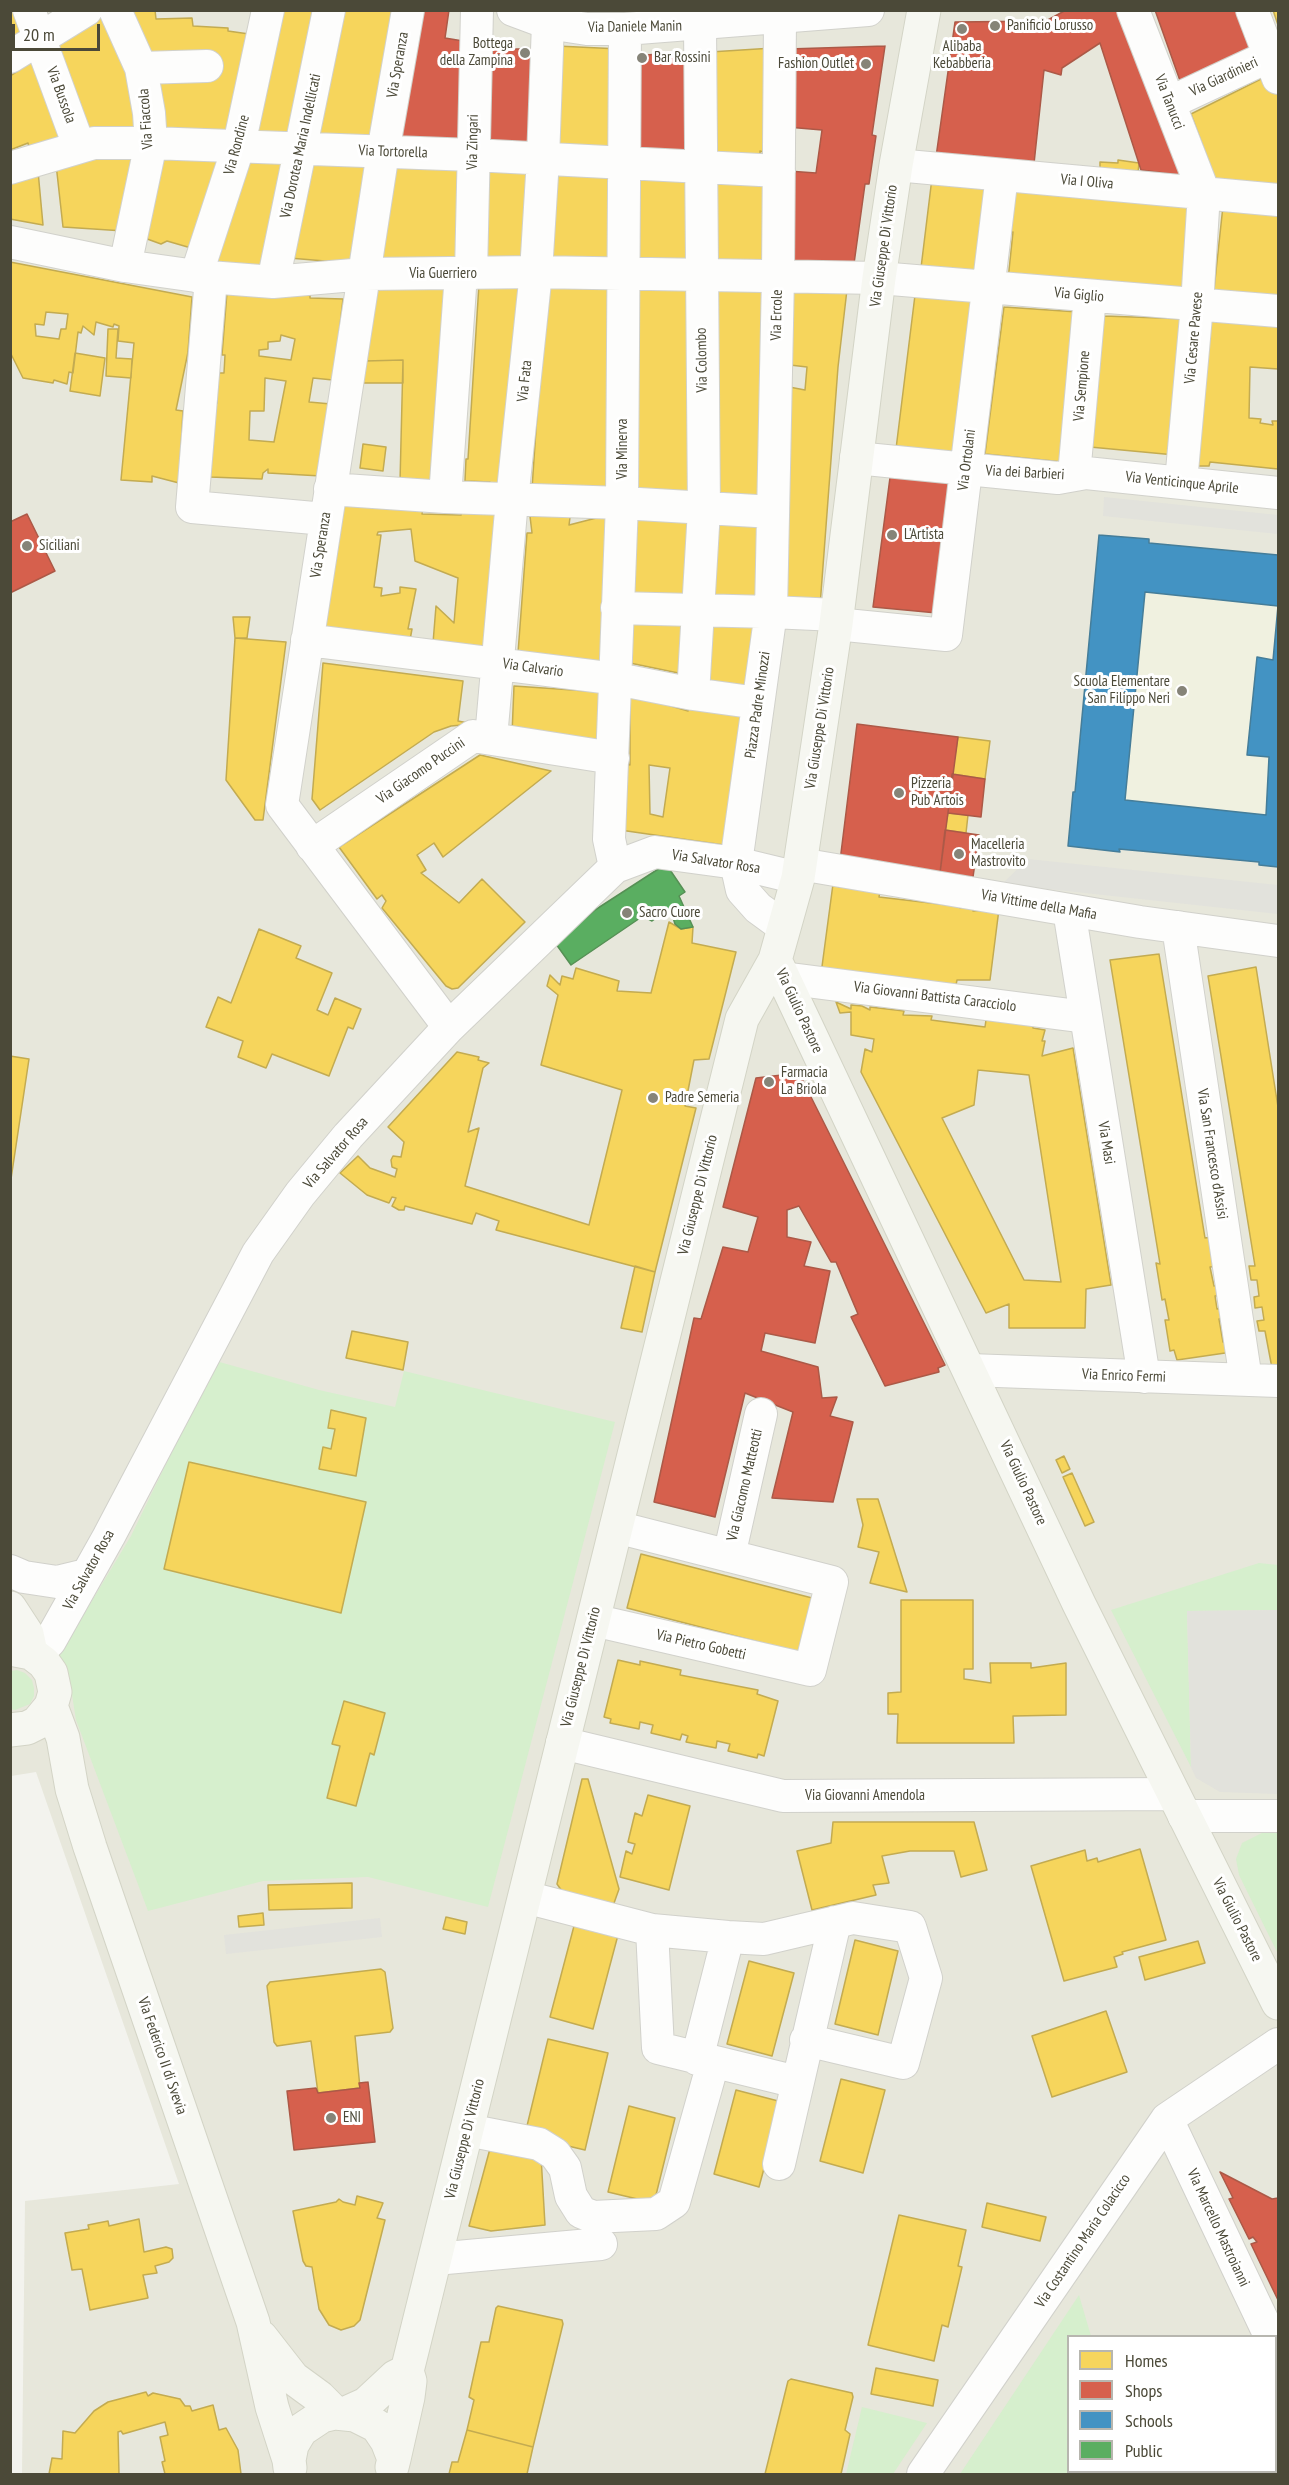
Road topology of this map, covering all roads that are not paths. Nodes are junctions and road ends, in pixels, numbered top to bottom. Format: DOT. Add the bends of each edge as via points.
graph roads {
  1 [pos="86,10"];
  2 [pos="114,10"];
  3 [pos="268,10"];
  4 [pos="329,10"];
  5 [pos="408,10"];
  6 [pos="477,10"];
  7 [pos="513,10"];
  8 [pos="868,10"];
  9 [pos="924,10"];
  10 [pos="1133,10"];
  11 [pos="1252,10"];
  12 [pos="780,18"];
  13 [pos="548,23"];
  14 [pos="638,23"];
  15 [pos="34,25"];
  16 [pos="700,25"];
  17 [pos="10,57"];
  18 [pos="1276,62"];
  19 [pos="207,66"];
  20 [pos="141,68"];
  21 [pos="1169,103"];
  22 [pos="151,143"];
  23 [pos="80,146"];
  24 [pos="239,146"];
  25 [pos="301,148"];
  26 [pos="383,152"];
  27 [pos="473,155"];
  28 [pos="543,159"];
  29 [pos="625,164"];
  30 [pos="896,165"];
  31 [pos="701,167"];
  32 [pos="10,168"];
  33 [pos="779,171"];
  34 [pos="1002,175"];
  35 [pos="1204,193"];
  36 [pos="1278,200"];
  37 [pos="10,242"];
  38 [pos="125,266"];
  39 [pos="536,272"];
  40 [pos="624,273"];
  41 [pos="364,274"];
  42 [pos="466,274"];
  43 [pos="702,274"];
  44 [pos="778,276"];
  45 [pos="204,277"];
  46 [pos="879,278"];
  47 [pos="273,282"];
  48 [pos="988,287"];
  49 [pos="1090,296"];
  50 [pos="1197,305"];
  51 [pos="1278,311"];
  52 [pos="856,458"];
  53 [pos="966,470"];
  54 [pos="1080,474"];
  55 [pos="1181,482"];
  56 [pos="330,489"];
  57 [pos="1278,493"];
  58 [pos="445,497"];
  59 [pos="512,500"];
  60 [pos="622,503"];
  61 [pos="704,510"];
  62 [pos="773,512"];
  63 [pos="325,519"];
  64 [pos="617,608"];
  65 [pos="699,610"];
  66 [pos="771,612"];
  67 [pos="837,619"];
  68 [pos="307,640"];
  69 [pos="498,663"];
  70 [pos="617,679"];
  71 [pos="693,694"];
  72 [pos="758,704"];
  73 [pos="491,738"];
  74 [pos="613,758"];
  75 [pos="312,846"];
  76 [pos="736,863"];
  77 [pos="615,867"];
  78 [pos="799,871"];
  79 [pos="1069,910"];
  80 [pos="784,927"];
  81 [pos="1178,927"];
  82 [pos="1278,941"];
  83 [pos="779,969"];
  84 [pos="1086,1017"];
  85 [pos="449,1027"];
  86 [pos="969,1370"];
  87 [pos="1144,1377"];
  88 [pos="1246,1380"];
  89 [pos="1278,1381"];
  90 [pos="761,1414"];
  91 [pos="616,1527"];
  92 [pos="729,1556"];
  93 [pos="10,1571"];
  94 [pos="86,1575"];
  95 [pos="10,1608"];
  96 [pos="593,1620"];
  97 [pos="26,1652"];
  98 [pos="810,1670"];
  99 [pos="51,1706"];
  100 [pos="13,1730"];
  101 [pos="562,1743"];
  102 [pos="72,1789"];
  103 [pos="1179,1805"];
  104 [pos="1278,1816"];
  105 [pos="525,1897"];
  106 [pos="835,1922"];
  107 [pos="652,1930"];
  108 [pos="728,1937"];
  109 [pos="1278,2003"];
  110 [pos="806,2040"];
  111 [pos="1278,2044"];
  112 [pos="705,2061"];
  113 [pos="797,2082"];
  114 [pos="1167,2119"];
  115 [pos="467,2130"];
  116 [pos="779,2164"];
  117 [pos="601,2244"];
  118 [pos="435,2259"];
  119 [pos="253,2322"];
  120 [pos="1269,2335"];
  121 [pos="407,2371"];
  122 [pos="340,2413"];
  123 [pos="289,2467"];
  124 [pos="392,2467"];
  125 [pos="923,2475"];
  1 -- 15 [label="street"];
  2 -- 20 [label="street, Via Fiaccola"];
  3 -- 24 [label="street, Via Rondine"];
  4 -- 25 [label="street, Via Dorotea Maria Indellicati"];
  5 -- 26 [label="street, Via Speranza"];
  6 -- 27 [label="street, Via Zingari"];
  7 -- 13 [label="street, Via Daniele Manin"];
  8 -- 12 [label="street, Via Daniele Manin"];
  9 -- 30 [label="main road, Via Giuseppe Di Vittorio"];
  10 -- 21 [label="street, Via Tanucci"];
  11 -- 18 [label="street"];
  12 -- 16 [label="street, Via Daniele Manin"];
  12 -- 33 [label="street, Via Ercole"];
  13 -- 14 [label="street, Via Daniele Manin" via="587,29"];
  13 -- 28 [label="street, Via Fata"];
  14 -- 16 [label="street, Via Daniele Manin"];
  14 -- 29 [label="street, Via Minerva"];
  15 -- 17 [label="street"];
  15 -- 23 [label="street, Via Bussola"];
  16 -- 31 [label="street, Via Colombo"];
  18 -- 21 [label="street, Via Giardinieri"];
  19 -- 20 [label="street"];
  20 -- 22 [label="street, Via Fiaccola"];
  21 -- 35 [label="street, Via Tanucci"];
  22 -- 23 [label="street, Via Tortorella"];
  22 -- 24 [label="street, Via Tortorella"];
  22 -- 38 [label="street, Via Fiaccola"];
  23 -- 32 [label="street, Via Tortorella"];
  24 -- 25 [label="street, Via Tortorella"];
  24 -- 45 [label="street, Via Rondine"];
  25 -- 26 [label="street, Via Tortorella"];
  25 -- 47 [label="street, Via Dorotea Maria Indellicati"];
  26 -- 27 [label="street, Via Tortorella"];
  26 -- 41 [label="street, Via Speranza"];
  27 -- 28 [label="street, Via Tortorella"];
  27 -- 42 [label="street, Via Zingari"];
  28 -- 29 [label="street, Via Tortorella"];
  28 -- 39 [label="street, Via Fata"];
  29 -- 31 [label="street, Via Tortorella"];
  29 -- 40 [label="street, Via Minerva"];
  30 -- 34 [label="street, Via I Oliva"];
  30 -- 46 [label="main road, Via Giuseppe Di Vittorio"];
  31 -- 33 [label="street, Via Tortorella"];
  31 -- 43 [label="street, Via Colombo"];
  33 -- 44 [label="street, Via Ercole"];
  34 -- 35 [label="street, Via I Oliva"];
  34 -- 48 [label="street, Via Ortolani"];
  35 -- 36 [label="street, Via I Oliva"];
  35 -- 50 [label="street, Via Cesare Pavese"];
  37 -- 38 [label="street, Via Guerriero"];
  38 -- 45 [label="street, Via Guerriero"];
  39 -- 40 [label="street, Via Guerriero"];
  39 -- 42 [label="street, Via Guerriero"];
  39 -- 59 [label="street, Via Fata"];
  40 -- 43 [label="street, Via Guerriero"];
  40 -- 60 [label="street, Via Minerva"];
  41 -- 42 [label="street, Via Guerriero"];
  41 -- 47 [label="street, Via Guerriero"];
  41 -- 56 [label="street, Via Speranza"];
  42 -- 58 [label="street, Via Zingari"];
  43 -- 44 [label="street, Via Guerriero"];
  43 -- 61 [label="street, Via Colombo"];
  44 -- 46 [label="street, Via Guerriero"];
  44 -- 62 [label="street, Via Ercole"];
  45 -- 47 [label="street, Via Guerriero"];
  45 -- 63 [label="street, Via Rondine" via="192,507"];
  46 -- 48 [label="street, Via Giglio"];
  46 -- 52 [label="main road, Via Giuseppe Di Vittorio"];
  48 -- 49 [label="street, Via Giglio"];
  48 -- 53 [label="street, Via Ortolani"];
  49 -- 50 [label="street, Via Giglio"];
  49 -- 54 [label="street, Via Sempione"];
  50 -- 51 [label="street, Via Giglio"];
  50 -- 55 [label="street, Via Cesare Pavese"];
  52 -- 53 [label="street, Via dei Barbieri"];
  52 -- 67 [label="main road, Via Giuseppe Di Vittorio"];
  53 -- 54 [label="street, Via dei Barbieri" via="1058,478"];
  53 -- 67 [label="street, Via Ortolani" via="946,635"];
  54 -- 55 [label="street, Via Venticinque Aprile"];
  55 -- 57 [label="street, Via Venticinque Aprile"];
  56 -- 58 [label="street"];
  56 -- 63 [label="street, Via Speranza"];
  58 -- 59 [label="street"];
  59 -- 60 [label="street"];
  59 -- 69 [label="street, Via Fata"];
  60 -- 61 [label="street"];
  60 -- 64 [label="street, Via Minerva"];
  61 -- 62 [label="street"];
  61 -- 65 [label="street, Via Colombo"];
  62 -- 66 [label="street, Via Ercole"];
  63 -- 68 [label="street, Via Speranza"];
  64 -- 65 [label="street"];
  64 -- 70 [label="street, Via Minerva"];
  65 -- 66 [label="street"];
  65 -- 71 [label="street, Via Colombo"];
  66 -- 67 [label="street"];
  66 -- 72 [label="street, Piazza Padre Minozzi"];
  67 -- 78 [label="main road, Via Giuseppe Di Vittorio"];
  68 -- 69 [label="street, Via Calvario"];
  68 -- 75 [label="street, Via Speranza" via="282,805"];
  69 -- 70 [label="street, Via Calvario"];
  69 -- 73 [label="street, Via Fata"];
  70 -- 71 [label="street, Via Calvario"];
  70 -- 74 [label="street, Via Minerva"];
  71 -- 72 [label="street, Via Calvario"];
  72 -- 76 [label="street, Piazza Padre Minozzi"];
  73 -- 74 [label="street, Via Giacomo Puccini"];
  73 -- 75 [label="street, Via Giacomo Puccini" via="472,736"];
  74 -- 77 [label="street, Via Minerva" via="609,839"];
  75 -- 85 [label="street, Via Speranza"];
  76 -- 77 [label="street, Via Salvator Rosa" via="655,852"];
  76 -- 78 [label="street, Via Salvator Rosa"];
  76 -- 80 [label="street" via="742,890"];
  77 -- 85 [label="street, Via Salvator Rosa"];
  78 -- 79 [label="street, Via Vittime della Mafia"];
  78 -- 80 [label="main road, Via Giuseppe Di Vittorio"];
  79 -- 81 [label="street, Via Vittime della Mafia"];
  79 -- 84 [label="street, Via Masi"];
  80 -- 83 [label="main road, Via Giuseppe Di Vittorio"];
  81 -- 82 [label="street, Via Vittime della Mafia"];
  81 -- 88 [label="street, Via San Francesco d'Assisi"];
  83 -- 84 [label="street, Via Giovanni Battista Caracciolo"];
  83 -- 86 [label="main road, Via Giulio Pastore"];
  83 -- 91 [label="main road, Via Giuseppe Di Vittorio" via="742,1019"];
  84 -- 87 [label="street, Via Masi"];
  85 -- 94 [label="street, Via Salvator Rosa" via="348,1136 258,1253"];
  86 -- 87 [label="street, Via Enrico Fermi"];
  86 -- 103 [label="main road, Via Giulio Pastore"];
  87 -- 88 [label="street, Via Enrico Fermi"];
  88 -- 89 [label="street, Via Enrico Fermi"];
  90 -- 92 [label="street, Via Giacomo Matteotti"];
  91 -- 92 [label="street, Via Giacomo Matteotti"];
  91 -- 96 [label="main road, Via Giuseppe Di Vittorio"];
  92 -- 98 [label="street, Via Giacomo Matteotti" via="832,1582"];
  93 -- 94 [label="street" via="57,1582"];
  94 -- 97 [label="street, Via Salvator Rosa" via="50,1641"];
  95 -- 97 [label="main road" via="27,1634"];
  96 -- 98 [label="street, Via Pietro Gobetti"];
  96 -- 101 [label="main road, Via Giuseppe Di Vittorio"];
  97 -- 99 [label="main road" via="51,1673 55,1692"];
  99 -- 100 [label="main road" via="37,1723"];
  99 -- 102 [label="main road" via="63,1738"];
  100 -- 102 [label="main road" via="43,1755"];
  101 -- 103 [label="street, Via Giovanni Amendola" via="783,1796"];
  101 -- 105 [label="main road, Via Giuseppe Di Vittorio"];
  102 -- 119 [label="main road, Via Federico II di Svevia"];
  103 -- 104 [label="street, Via Giovanni Amendola"];
  103 -- 109 [label="main road, Via Giulio Pastore"];
  105 -- 107 [label="street"];
  105 -- 115 [label="main road, Via Giuseppe Di Vittorio"];
  106 -- 108 [label="street" via="765,1939"];
  106 -- 110 [label="street"];
  106 -- 110 [label="street" via="853,1918 910,1927 926,1978 903,2063"];
  107 -- 108 [label="street"];
  107 -- 112 [label="street" via="658,2048"];
  108 -- 112 [label="street"];
  110 -- 113 [label="street"];
  111 -- 114 [label="street, Via Costantino Maria Colacicco"];
  112 -- 113 [label="street"];
  112 -- 115 [label="street" via="674,2202 656,2214 593,2217 581,2212 571,2196 565,2168 555,2154 539,2144"];
  113 -- 116 [label="street"];
  114 -- 120 [label="street, Via Marcello Mastroianni"];
  114 -- 125 [label="street, Via Costantino Maria Colacicco"];
  115 -- 118 [label="main road, Via Giuseppe Di Vittorio"];
  117 -- 118 [label="street"];
  118 -- 121 [label="main road, Via Giuseppe Di Vittorio"];
  119 -- 122 [label="main road, Via Federico II di Svevia" via="293,2378"];
  119 -- 123 [label="main road, Via Federico II di Svevia"];
  121 -- 122 [label="main road" via="366,2404"];
  121 -- 124 [label="main road, Via Giuseppe Di Vittorio" via="408,2397"];
  122 -- 123 [label="main road" via="322,2416 301,2430 292,2445"];
  122 -- 124 [label="main road" via="377,2426 387,2441"];
}
